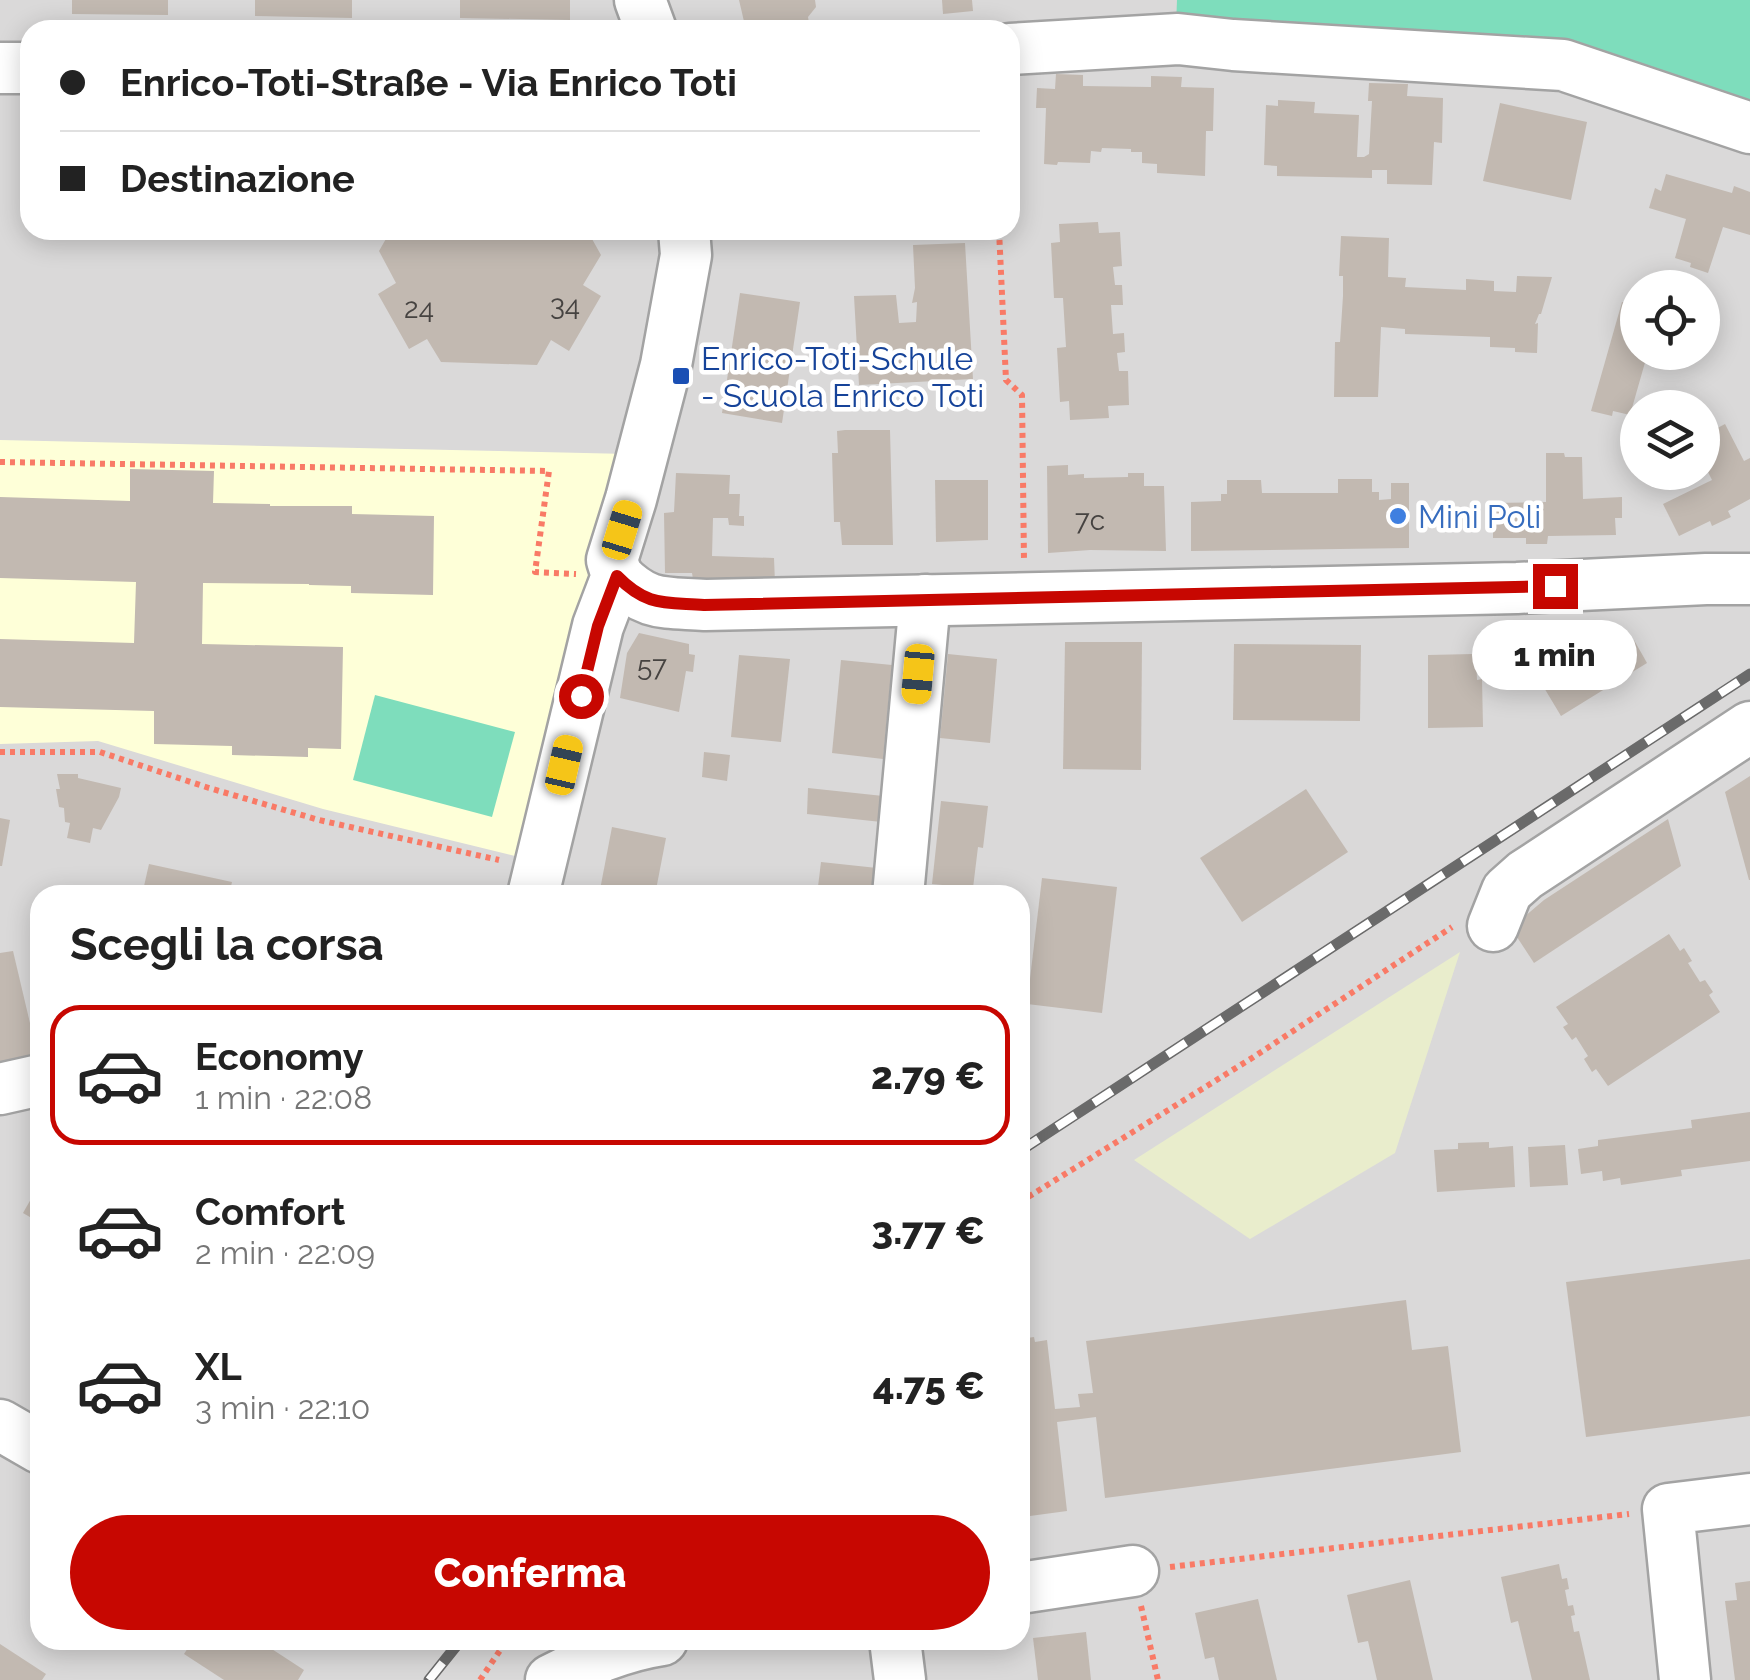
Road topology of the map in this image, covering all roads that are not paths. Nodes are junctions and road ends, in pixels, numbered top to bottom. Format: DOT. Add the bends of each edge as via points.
graph roads {
  1 [pos="1020,48"];
  2 [pos="1750,128"];
  3 [pos="685,240"];
  4 [pos="617,576"];
  5 [pos="1750,579"];
  6 [pos="925,600"];
  7 [pos="1750,726"];
  8 [pos="536,882"];
  9 [pos="899,885"];
  10 [pos="1500,908"];
  11 [pos="30,1082"];
  12 [pos="0,1089"];
  13 [pos="0,1425"];
  14 [pos="30,1442"];
  15 [pos="1750,1499"];
  16 [pos="1134,1571"];
  17 [pos="1030,1587"];
  18 [pos="620,1650"];
  19 [pos="896,1650"];
  20 [pos="551,1680"];
  21 [pos="900,1680"];
  22 [pos="1685,1680"];
  1 -- 2 [label="street" via="1178,38 1563,65"];
  3 -- 4 [label="street" via="666,366 612,560"];
  4 -- 6 [label="street" via="653,602"];
  4 -- 8 [label="street" via="598,626"];
  5 -- 6 [label="street"];
  6 -- 9 [label="street"];
  7 -- 10 [label="street" via="1525,874"];
  11 -- 12 [label="street"];
  13 -- 14 [label="street"];
  15 -- 22 [label="street" via="1668,1509"];
  16 -- 17 [label="street"];
  18 -- 20 [label="street"];
  19 -- 21 [label="street"];
}
